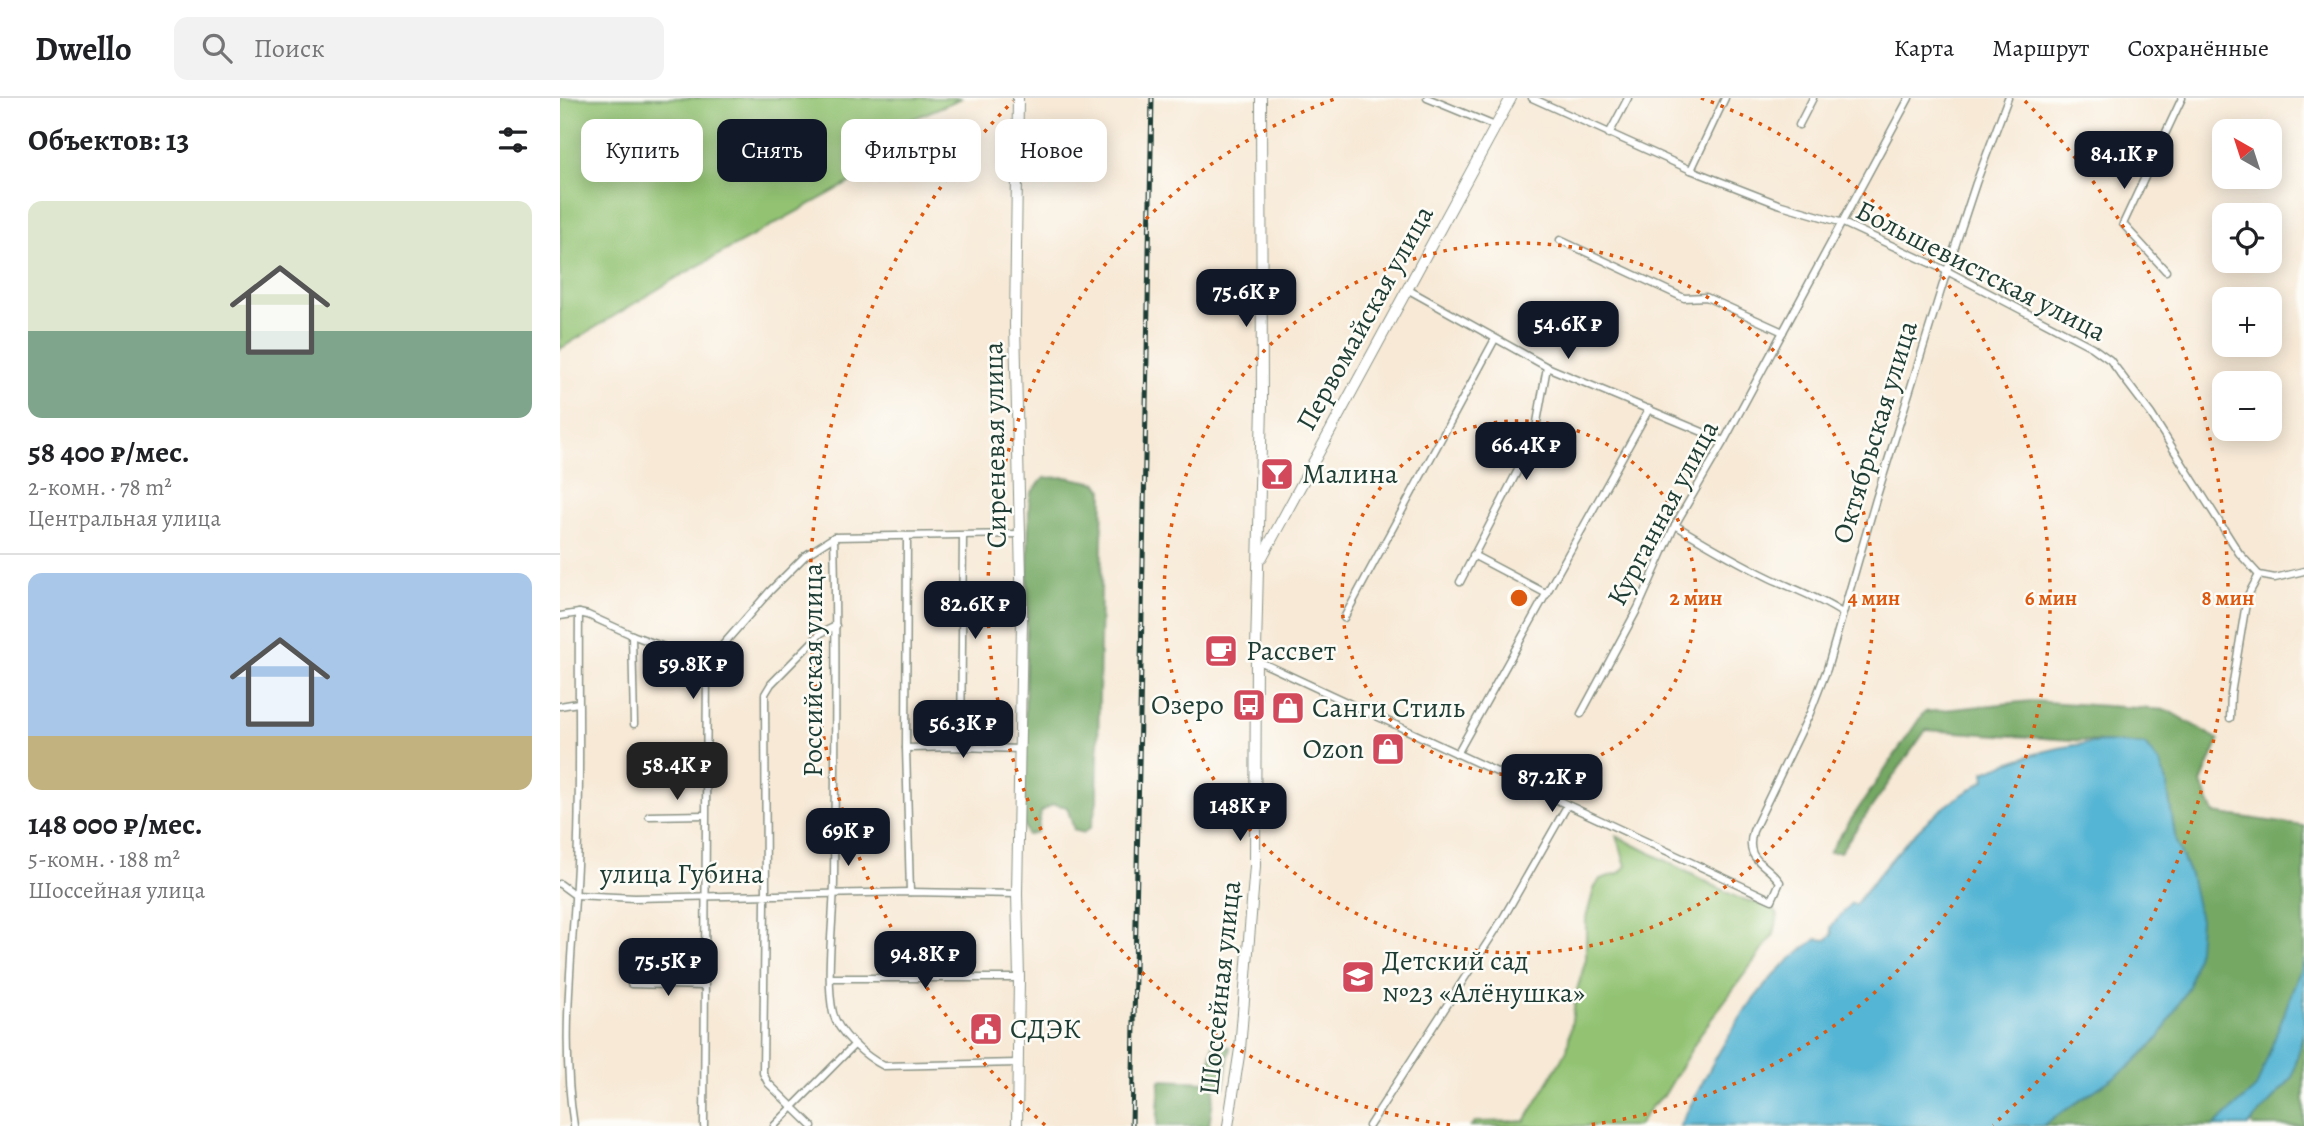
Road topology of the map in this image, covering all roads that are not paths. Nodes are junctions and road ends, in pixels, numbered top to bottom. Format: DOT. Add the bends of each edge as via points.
graph roads {
  1 [pos="1018,98"];
  2 [pos="1261,98"];
  3 [pos="1427,98"];
  4 [pos="1511,98"];
  5 [pos="1532,98"];
  6 [pos="1628,98"];
  7 [pos="1725,98"];
  8 [pos="1813,98"];
  9 [pos="1909,98"];
  10 [pos="2008,98"];
  11 [pos="2182,98"];
  12 [pos="1799,125"];
  13 [pos="1495,126"];
  14 [pos="1609,134"];
  15 [pos="1691,170"];
  16 [pos="1843,223"];
  17 [pos="1560,240"];
  18 [pos="1947,271"];
  19 [pos="2166,271"];
  20 [pos="1407,289"];
  21 [pos="1783,332"];
  22 [pos="1495,339"];
  23 [pos="1547,368"];
  24 [pos="1649,409"];
  25 [pos="1724,441"];
  26 [pos="1675,525"];
  27 [pos="1020,534"];
  28 [pos="907,536"];
  29 [pos="963,536"];
  30 [pos="834,537"];
  31 [pos="1473,555"];
  32 [pos="1260,561"];
  33 [pos="2304,570"];
  34 [pos="2259,575"];
  35 [pos="1460,582"];
  36 [pos="1546,594"];
  37 [pos="579,613"];
  38 [pos="1842,613"];
  39 [pos="560,616"];
  40 [pos="1345,618"];
  41 [pos="836,626"];
  42 [pos="632,635"];
  43 [pos="1256,660"];
  44 [pos="707,663"];
  45 [pos="578,703"];
  46 [pos="560,706"];
  47 [pos="1581,714"];
  48 [pos="2230,718"];
  49 [pos="634,724"];
  50 [pos="961,747"];
  51 [pos="906,748"];
  52 [pos="1019,748"];
  53 [pos="1457,754"];
  54 [pos="1567,806"];
  55 [pos="705,814"];
  56 [pos="649,816"];
  57 [pos="560,884"];
  58 [pos="910,892"];
  59 [pos="834,893"];
  60 [pos="1017,894"];
  61 [pos="575,895"];
  62 [pos="704,896"];
  63 [pos="766,898"];
  64 [pos="831,978"];
  65 [pos="1019,978"];
  66 [pos="631,984"];
  67 [pos="704,986"];
  68 [pos="563,1018"];
  69 [pos="855,1044"];
  70 [pos="1018,1063"];
  71 [pos="793,1107"];
  72 [pos="574,1126"];
  73 [pos="704,1126"];
  74 [pos="774,1126"];
  75 [pos="812,1126"];
  76 [pos="1017,1126"];
  77 [pos="1228,1126"];
  78 [pos="1369,1126"];
  1 -- 27 [label="street, Сиреневая улица" via="1015,325"];
  2 -- 32 [label="street, Шоссейная улица"];
  3 -- 13 [label="street"];
  4 -- 13 [label="street, Первомайская улица"];
  5 -- 14 [label="street, Большевистская улица"];
  6 -- 14 [label="street"];
  7 -- 15 [label="street"];
  8 -- 12 [label="street"];
  9 -- 16 [label="street, Курганная улица"];
  10 -- 18 [label="street, Октябрьская улица"];
  11 -- 19 [label="street" via="2123,223"];
  13 -- 20 [label="street, Первомайская улица"];
  14 -- 15 [label="street, Большевистская улица"];
  15 -- 16 [label="street, Большевистская улица"];
  16 -- 18 [label="street, Большевистская улица"];
  16 -- 21 [label="street, Курганная улица"];
  17 -- 21 [label="street" via="1684,298 1706,297"];
  18 -- 34 [label="street, Большевистская улица" via="2092,346 2110,360 2151,414 2239,553"];
  18 -- 38 [label="street, Октябрьская улица"];
  20 -- 22 [label="street"];
  20 -- 32 [label="street, Первомайская улица"];
  21 -- 25 [label="street, Курганная улица"];
  22 -- 23 [label="street"];
  22 -- 40 [label="street"];
  23 -- 24 [label="street"];
  23 -- 31 [label="street" via="1534,439"];
  24 -- 25 [label="street"];
  24 -- 36 [label="street"];
  25 -- 26 [label="street, Курганная улица"];
  26 -- 38 [label="street" via="1728,557"];
  26 -- 47 [label="street, Курганная улица" via="1638,608"];
  27 -- 29 [label="street"];
  27 -- 52 [label="street, Сиреневая улица"];
  28 -- 29 [label="street"];
  28 -- 30 [label="street"];
  28 -- 51 [label="street"];
  29 -- 50 [label="street"];
  30 -- 41 [label="street, Российская улица"];
  30 -- 44 [label="street" via="806,555"];
  31 -- 35 [label="street"];
  31 -- 36 [label="street"];
  32 -- 43 [label="street, Шоссейная улица"];
  33 -- 34 [label="street" via="2275,578"];
  34 -- 48 [label="street" via="2247,597"];
  36 -- 53 [label="street"];
  37 -- 39 [label="street"];
  37 -- 42 [label="street"];
  37 -- 45 [label="street"];
  38 -- 54 [label="street, Октябрьская улица" via="1810,713 1753,831 1752,854 1780,882 1772,900"];
  41 -- 59 [label="street, Российская улица"];
  41 -- 63 [label="street" via="821,633 765,694"];
  42 -- 44 [label="street"];
  42 -- 49 [label="street"];
  43 -- 53 [label="street"];
  43 -- 77 [label="street, Шоссейная улица" via="1255,866 1240,1049"];
  44 -- 55 [label="street"];
  45 -- 46 [label="street"];
  45 -- 61 [label="street"];
  50 -- 51 [label="street"];
  50 -- 52 [label="street"];
  51 -- 58 [label="street"];
  52 -- 60 [label="street, Сиреневая улица"];
  53 -- 54 [label="street"];
  54 -- 78 [label="street" via="1502,920"];
  55 -- 56 [label="street"];
  55 -- 62 [label="street"];
  57 -- 61 [label="street, улица Губина"];
  58 -- 59 [label="street, улица Губина"];
  58 -- 60 [label="street, улица Губина"];
  59 -- 63 [label="street, улица Губина"];
  59 -- 64 [label="street, Российская улица"];
  60 -- 65 [label="street, Сиреневая улица"];
  61 -- 62 [label="street, улица Губина"];
  61 -- 68 [label="street"];
  62 -- 63 [label="street, улица Губина"];
  62 -- 67 [label="street"];
  63 -- 71 [label="street" via="764,1073"];
  64 -- 65 [label="street"];
  64 -- 69 [label="street, Российская улица" via="834,1017"];
  65 -- 70 [label="street, Сиреневая улица"];
  66 -- 67 [label="street"];
  67 -- 73 [label="street"];
  68 -- 72 [label="street"];
  69 -- 70 [label="street, Российская улица" via="884,1066"];
  69 -- 71 [label="street"];
  70 -- 76 [label="street, Сиреневая улица"];
  71 -- 74 [label="street"];
  71 -- 75 [label="street"];
}
